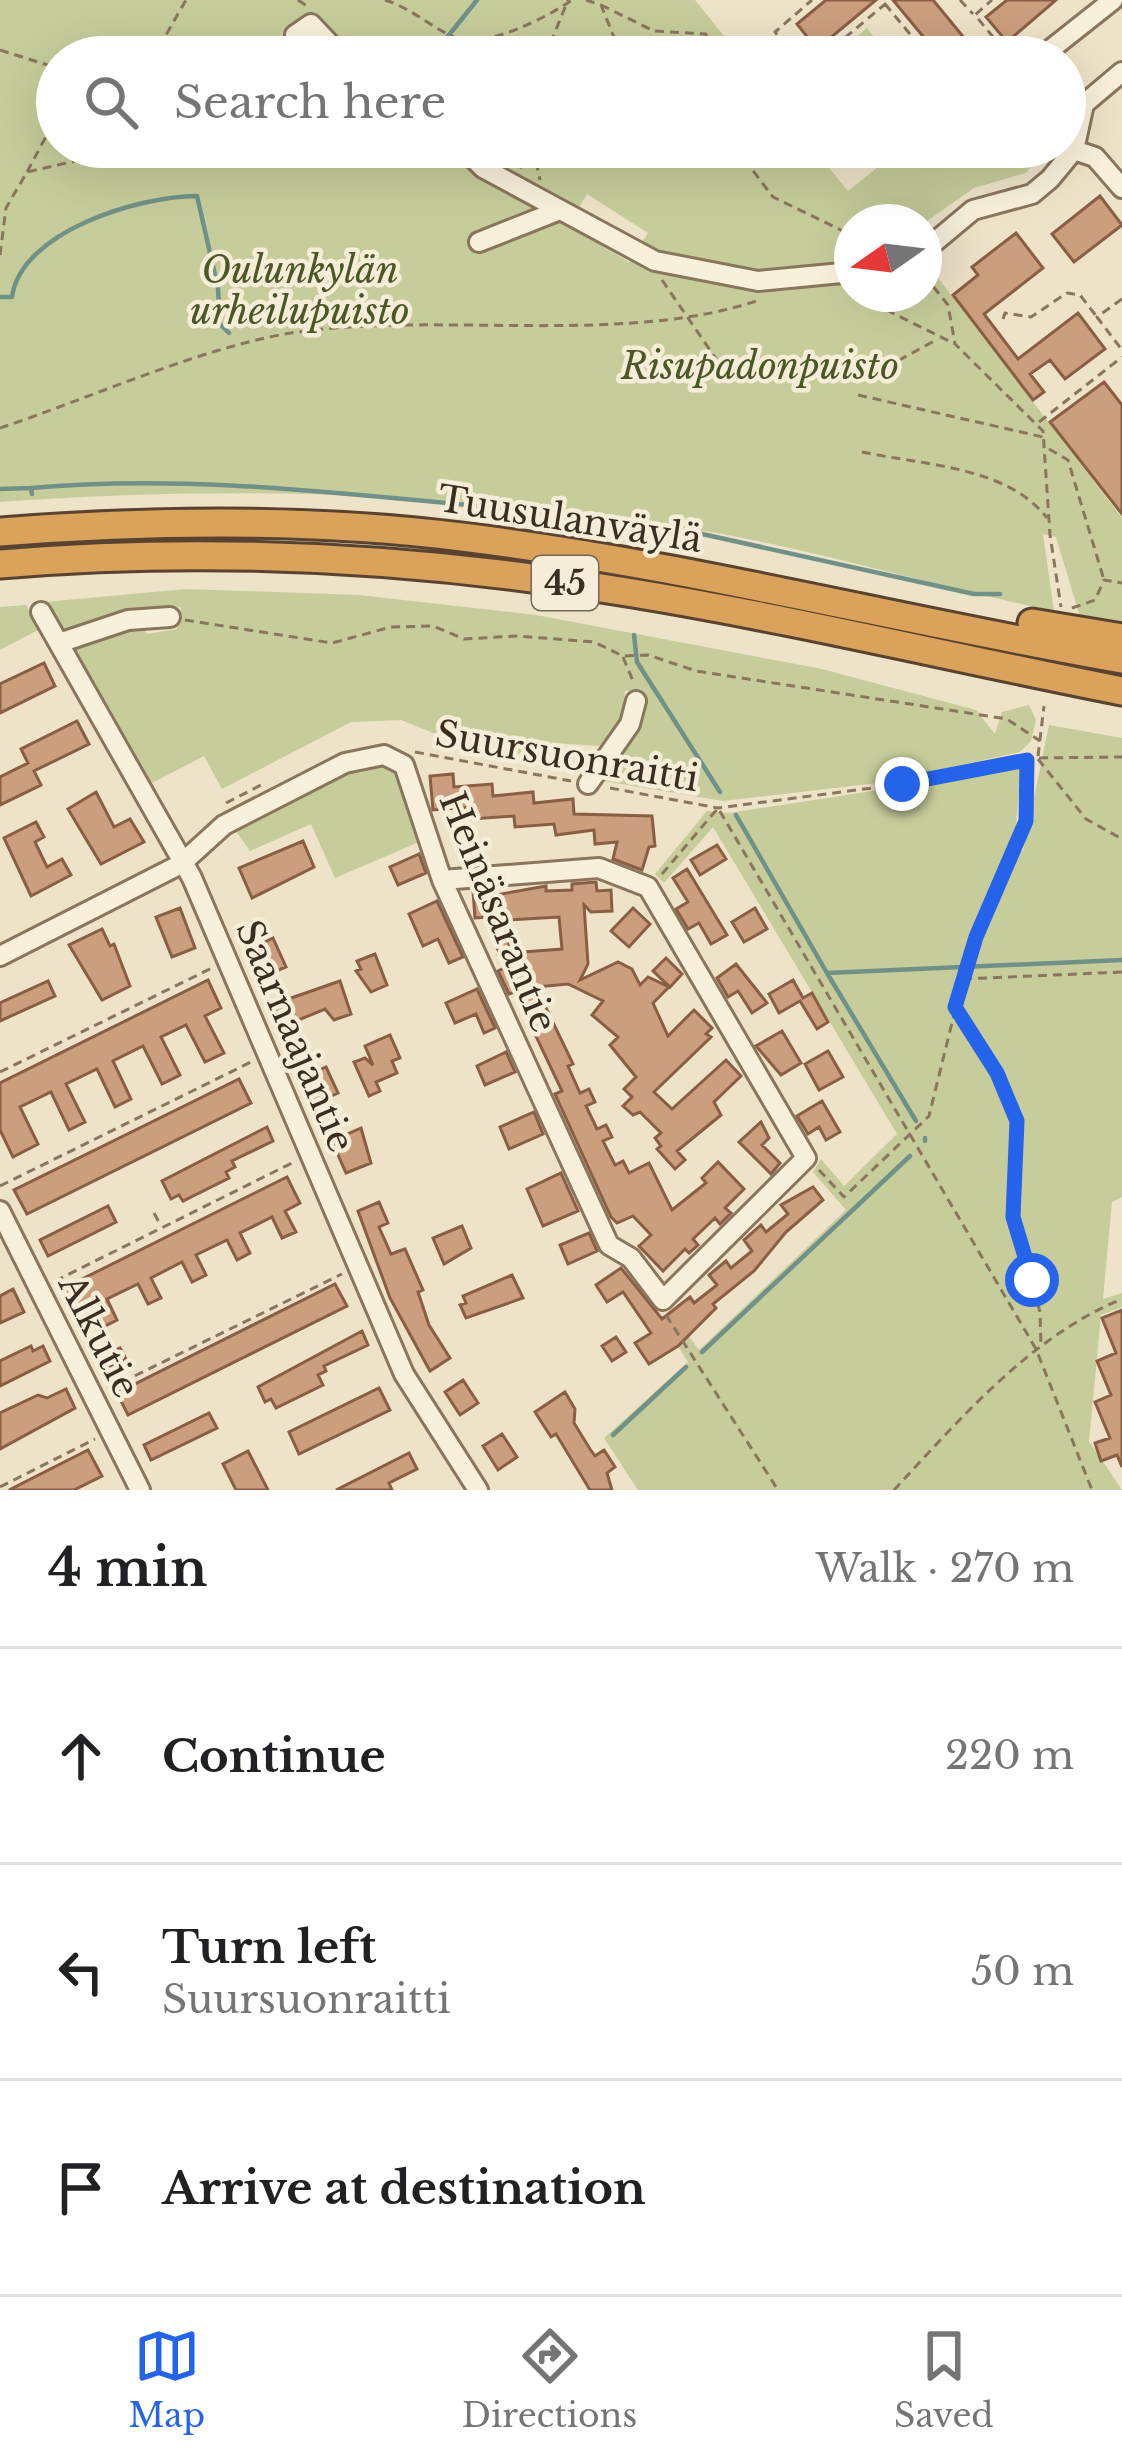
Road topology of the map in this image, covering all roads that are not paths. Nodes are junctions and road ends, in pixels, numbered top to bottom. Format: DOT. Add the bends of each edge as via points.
graph roads {
  1 [pos="1112,0"];
  2 [pos="295,36"];
  3 [pos="322,36"];
  4 [pos="1067,36"];
  5 [pos="1122,72"];
  6 [pos="1086,102"];
  7 [pos="1086,154"];
  8 [pos="483,168"];
  9 [pos="1057,168"];
  10 [pos="1122,188"];
  11 [pos="560,210"];
  12 [pos="942,236"];
  13 [pos="478,242"];
  14 [pos="834,274"];
  15 [pos="0,532"];
  16 [pos="0,564"];
  17 [pos="861,605"];
  18 [pos="41,612"];
  19 [pos="170,617"];
  20 [pos="1122,638"];
  21 [pos="59,643"];
  22 [pos="1122,659"];
  23 [pos="1122,691"];
  24 [pos="636,701"];
  25 [pos="587,784"];
  26 [pos="181,864"];
  27 [pos="442,880"];
  28 [pos="0,956"];
  29 [pos="0,1211"];
  30 [pos="140,1490"];
  31 [pos="478,1490"];
  1 -- 4 [label="street"];
  2 -- 3 [label="street" via="311,24"];
  5 -- 6 [label="street"];
  7 -- 10 [label="street"];
  8 -- 11 [label="street"];
  9 -- 12 [label="street" via="1032,194 973,210"];
  11 -- 13 [label="street"];
  11 -- 14 [label="street" via="655,261 758,281"];
  15 -- 17 [label="highway, Tuusulanväylä / 45" via="223,523 393,529"];
  16 -- 23 [label="highway, Tuusulanväylä / 45" via="224,555 520,577"];
  17 -- 20 [label="highway" via="923,604"];
  17 -- 22 [label="highway, Tuusulanväylä / 45"];
  18 -- 21 [label="street, Saarnaajantie"];
  19 -- 21 [label="street" via="128,620"];
  21 -- 26 [label="street, Saarnaajantie"];
  24 -- 25 [label="street" via="631,724"];
  26 -- 27 [label="street, Heinäsarantie" via="224,825 368,755 404,765"];
  26 -- 28 [label="street"];
  26 -- 31 [label="street, Saarnaajantie" via="404,1375"];
  27 -- 27 [label="street, Heinäsarantie" via="599,868 648,886 806,1158 664,1307 631,1258 609,1245"];
  29 -- 30 [label="street, Alkutie"];
}
